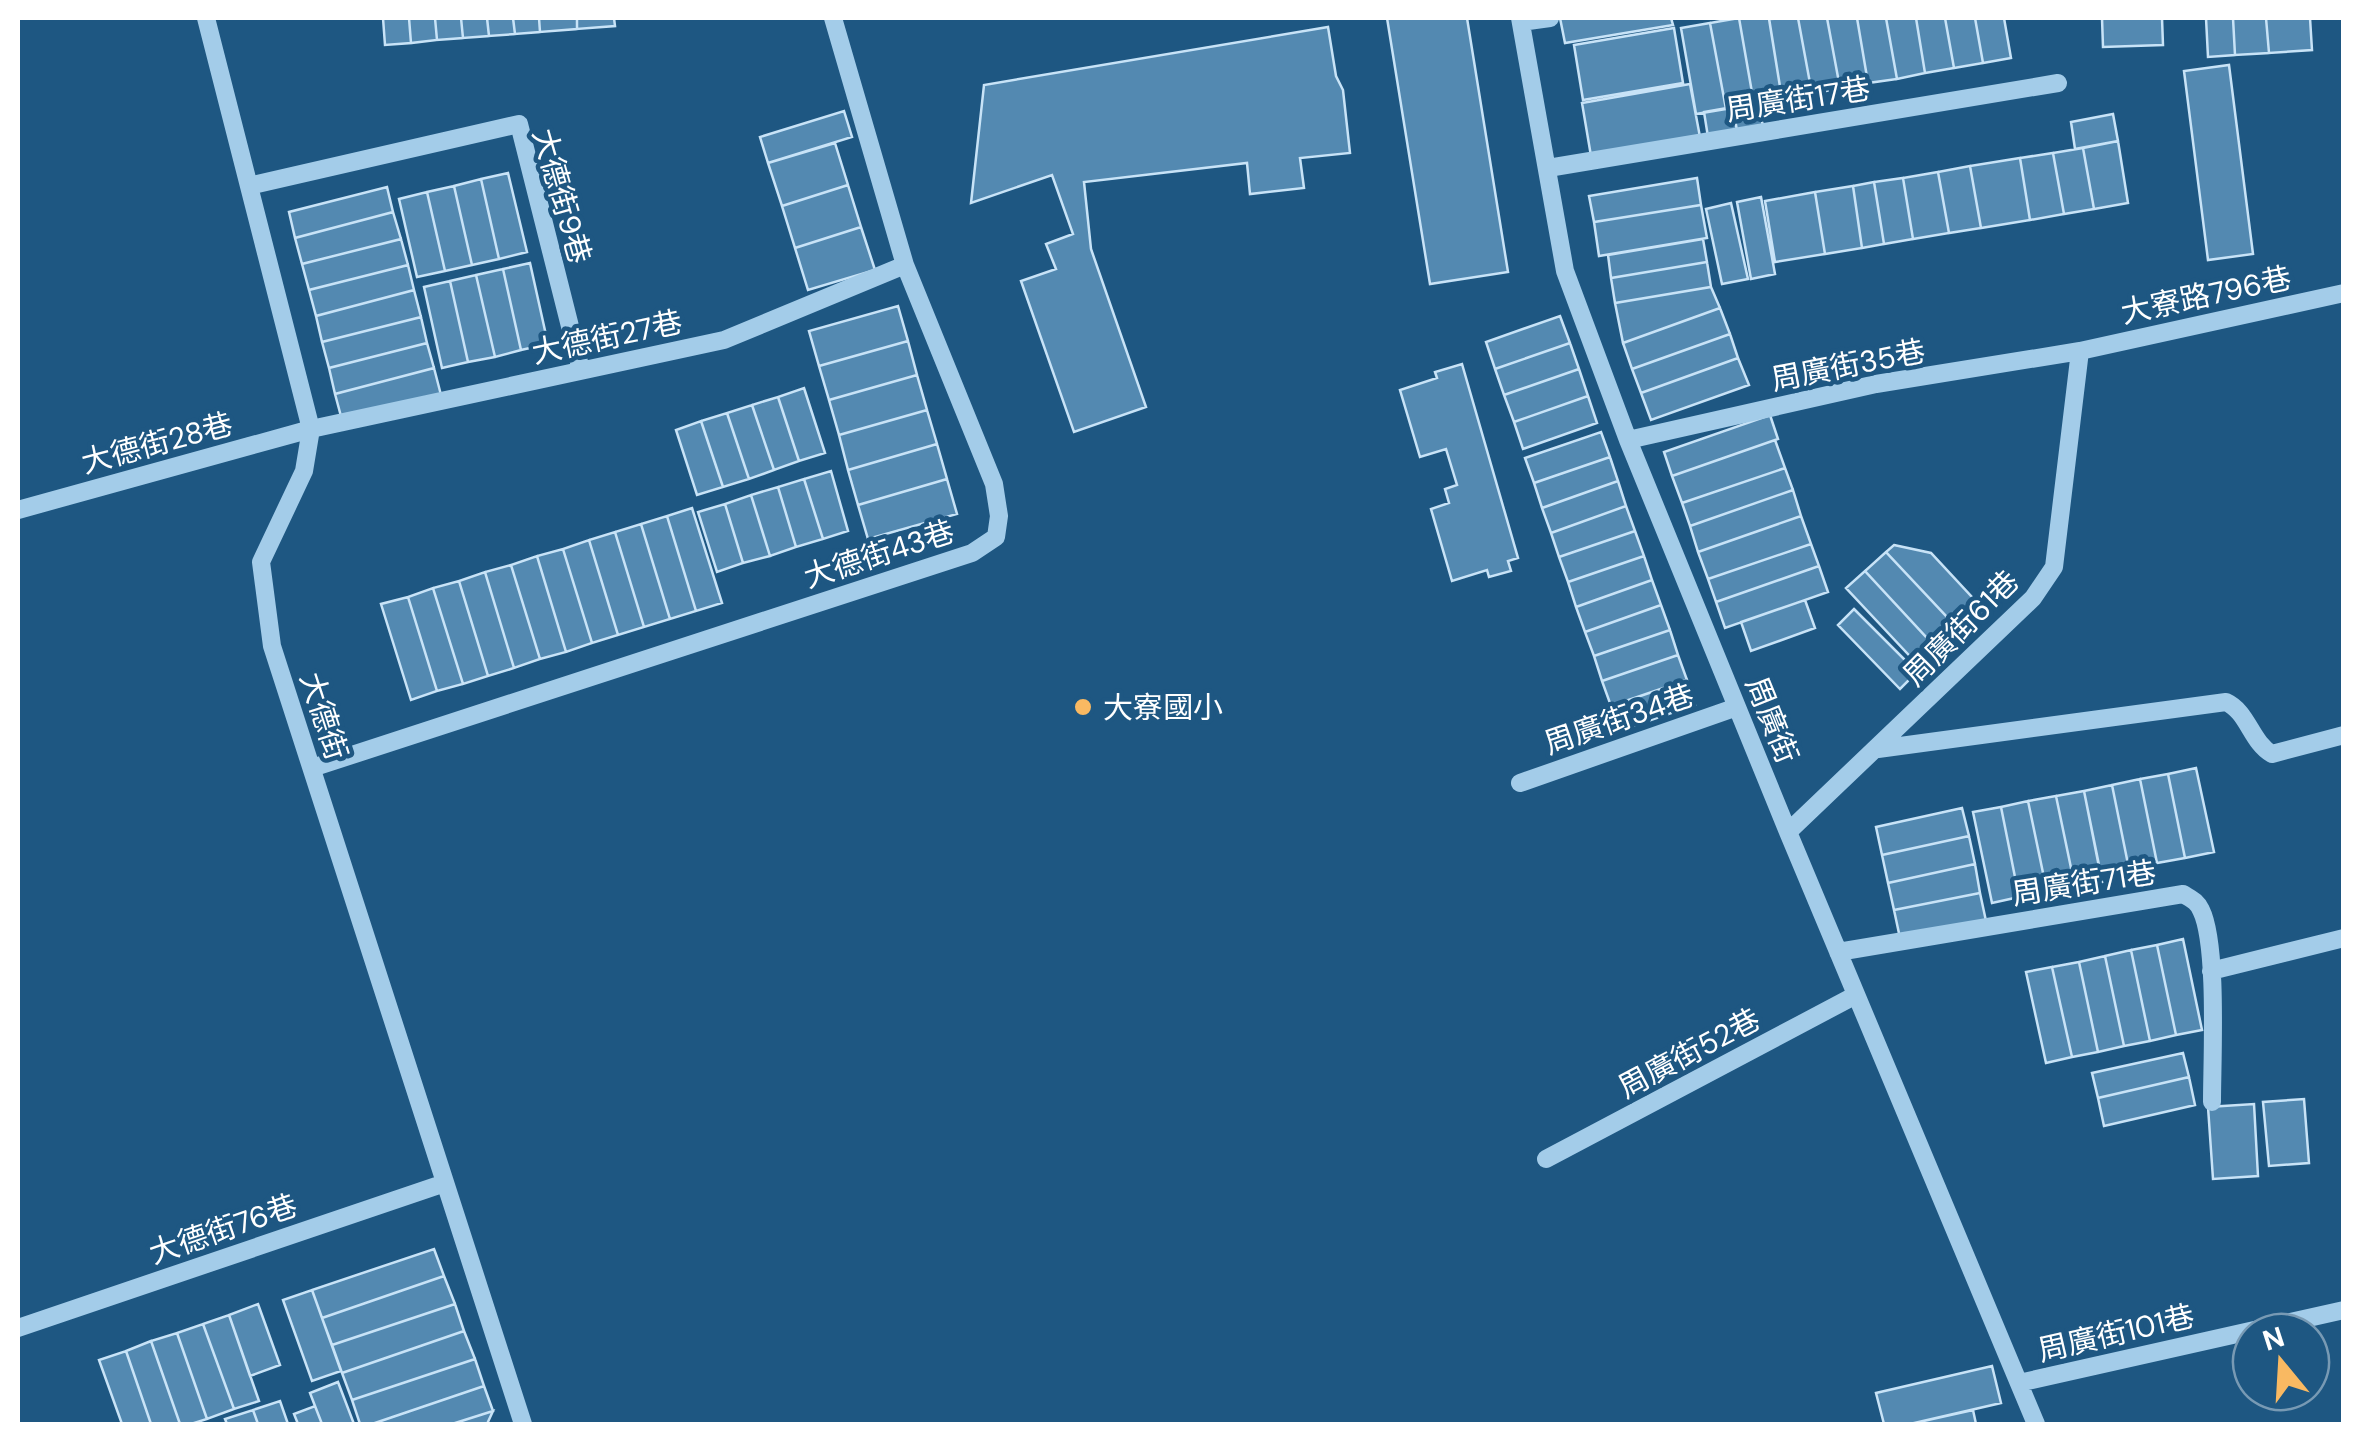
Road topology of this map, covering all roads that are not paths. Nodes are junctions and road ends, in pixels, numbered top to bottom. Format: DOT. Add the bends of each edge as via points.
graph roads {
  1 [pos="206,18"];
  2 [pos="833,18"];
  3 [pos="1550,18"];
  4 [pos="1521,20"];
  5 [pos="2058,83"];
  6 [pos="1548,168"];
  7 [pos="249,186"];
  8 [pos="904,265"];
  9 [pos="2344,293"];
  10 [pos="2080,351"];
  11 [pos="580,370"];
  12 [pos="312,430"];
  13 [pos="1628,440"];
  14 [pos="18,510"];
  15 [pos="1737,707"];
  16 [pos="2344,734"];
  17 [pos="1878,749"];
  18 [pos="312,768"];
  19 [pos="1520,783"];
  20 [pos="1788,832"];
  21 [pos="2344,938"];
  22 [pos="1838,952"];
  23 [pos="2211,971"];
  24 [pos="1856,995"];
  25 [pos="2212,1102"];
  26 [pos="1546,1159"];
  27 [pos="445,1182"];
  28 [pos="2344,1310"];
  29 [pos="18,1328"];
  30 [pos="2018,1384"];
  31 [pos="523,1424"];
  32 [pos="2036,1424"];
  1 -- 7 [label="street, 大德街"];
  2 -- 8 [label="street, 大德街43巷"];
  3 -- 4 [label="street"];
  4 -- 6 [label="street, 周廣街"];
  5 -- 6 [label="street, 周廣街17巷"];
  6 -- 13 [label="street, 周廣街" via="1566,271"];
  7 -- 11 [label="street, 大德街9巷" via="519,124"];
  7 -- 12 [label="street, 大德街"];
  8 -- 11 [label="street, 大德街27巷" via="724,340"];
  8 -- 18 [label="street, 大德街43巷" via="994,484 996,538 972,553"];
  9 -- 10 [label="street, 大寮路796巷"];
  10 -- 13 [label="street, 周廣街35巷" via="1876,384"];
  10 -- 17 [label="street, 周廣街61巷" via="2054,567 2034,598"];
  11 -- 12 [label="street, 大德街27巷"];
  12 -- 14 [label="street, 大德街28巷"];
  12 -- 18 [label="street, 大德街" via="304,470 260,562 272,646"];
  13 -- 15 [label="street, 周廣街"];
  15 -- 19 [label="street, 周廣街34巷"];
  15 -- 20 [label="street, 周廣街"];
  16 -- 17 [label="street" via="2272,754 2226,702"];
  17 -- 20 [label="street, 周廣街61巷"];
  18 -- 27 [label="street, 大德街"];
  20 -- 22 [label="street, 周廣街"];
  21 -- 23 [label="street"];
  22 -- 23 [label="street, 周廣街71巷" via="2183,894 2204,913"];
  22 -- 24 [label="street, 周廣街"];
  23 -- 25 [label="street, 周廣街71巷"];
  24 -- 26 [label="street, 周廣街52巷"];
  24 -- 30 [label="street, 周廣街"];
  27 -- 29 [label="street, 大德街76巷"];
  27 -- 31 [label="street, 大德街"];
  28 -- 30 [label="street, 周廣街101巷"];
  30 -- 32 [label="street, 周廣街"];
}
